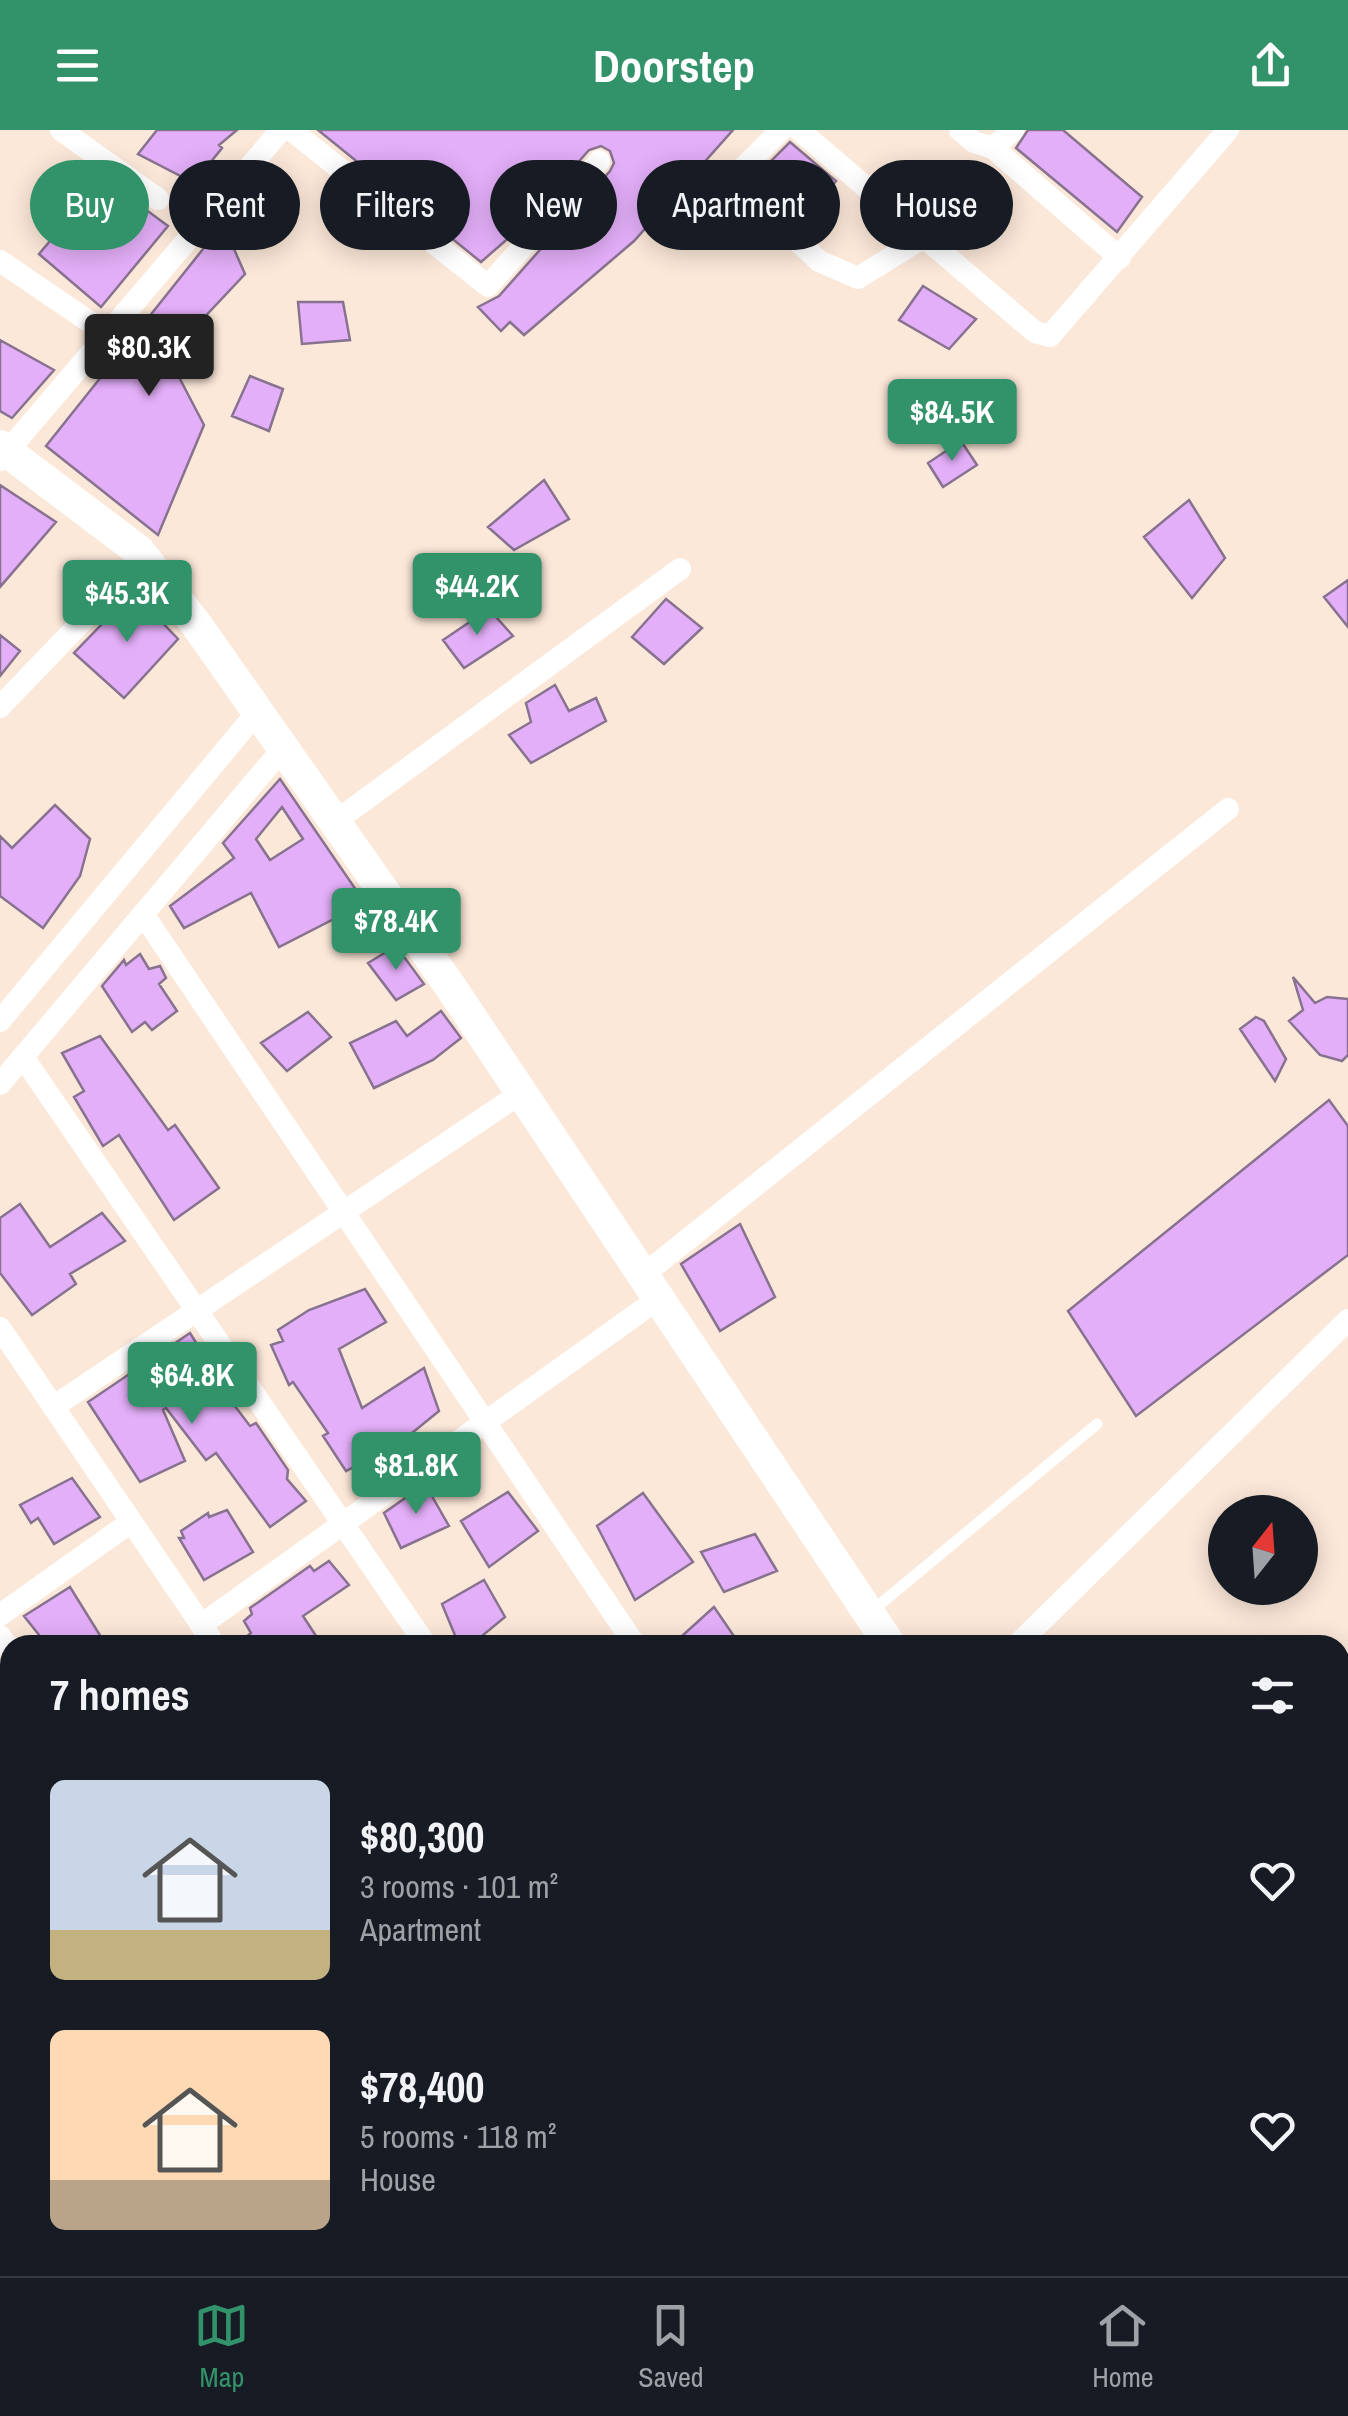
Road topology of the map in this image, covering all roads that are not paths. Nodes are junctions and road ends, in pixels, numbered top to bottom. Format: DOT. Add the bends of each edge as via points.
graph roads {
  1 [pos="61,130"];
  2 [pos="281,130"];
  3 [pos="292,130"];
  4 [pos="781,130"];
  5 [pos="799,130"];
  6 [pos="960,130"];
  7 [pos="1013,130"];
  8 [pos="1228,130"];
  9 [pos="993,148"];
  10 [pos="860,182"];
  11 [pos="158,200"];
  12 [pos="520,250"];
  13 [pos="903,250"];
  14 [pos="939,250"];
  15 [pos="1120,258"];
  16 [pos="0,261"];
  17 [pos="106,333"];
  18 [pos="3,452"];
  19 [pos="144,557"];
  20 [pos="680,569"];
  21 [pos="0,708"];
  22 [pos="259,710"];
  23 [pos="285,746"];
  24 [pos="1228,809"];
  25 [pos="336,820"];
  26 [pos="143,914"];
  27 [pos="2,1014"];
  28 [pos="22,1057"];
  29 [pos="0,1084"];
  30 [pos="521,1093"];
  31 [pos="342,1210"];
  32 [pos="650,1287"];
  33 [pos="196,1311"];
  34 [pos="1348,1320"];
  35 [pos="0,1328"];
  36 [pos="53,1407"];
  37 [pos="485,1422"];
  38 [pos="1097,1424"];
  39 [pos="132,1522"];
  40 [pos="342,1522"];
  41 [pos="869,1614"];
  42 [pos="0,1616"];
  43 [pos="201,1625"];
  44 [pos="208,1635"];
  45 [pos="419,1635"];
  46 [pos="628,1635"];
  47 [pos="883,1635"];
  48 [pos="1027,1635"];
  1 -- 11 [label="street"];
  2 -- 17 [label="street"];
  3 -- 12 [label="street" via="488,286"];
  4 -- 13 [label="street" via="742,169 738,185 818,261 858,278"];
  5 -- 10 [label="street"];
  6 -- 9 [label="street"];
  7 -- 9 [label="street"];
  8 -- 15 [label="street"];
  9 -- 15 [label="street"];
  14 -- 15 [label="street" via="1035,332 1050,336"];
  16 -- 17 [label="street"];
  17 -- 18 [label="street"];
  18 -- 19 [label="main road"];
  19 -- 21 [label="street"];
  19 -- 22 [label="main road"];
  20 -- 25 [label="street"];
  22 -- 23 [label="main road"];
  22 -- 27 [label="street"];
  23 -- 25 [label="main road"];
  23 -- 26 [label="street"];
  24 -- 32 [label="street"];
  25 -- 30 [label="main road"];
  26 -- 28 [label="street"];
  26 -- 31 [label="street"];
  28 -- 29 [label="street"];
  28 -- 33 [label="street"];
  30 -- 31 [label="street"];
  30 -- 32 [label="main road"];
  31 -- 33 [label="street"];
  31 -- 37 [label="street"];
  32 -- 37 [label="street"];
  32 -- 41 [label="main road"];
  33 -- 36 [label="street"];
  33 -- 40 [label="street"];
  34 -- 48 [label="street"];
  35 -- 36 [label="street"];
  36 -- 39 [label="street"];
  37 -- 40 [label="street"];
  37 -- 46 [label="street"];
  38 -- 41 [label="lane"];
  39 -- 42 [label="street"];
  39 -- 43 [label="street"];
  40 -- 43 [label="street"];
  40 -- 45 [label="street"];
  41 -- 47 [label="main road"];
  43 -- 44 [label="street"];
}
